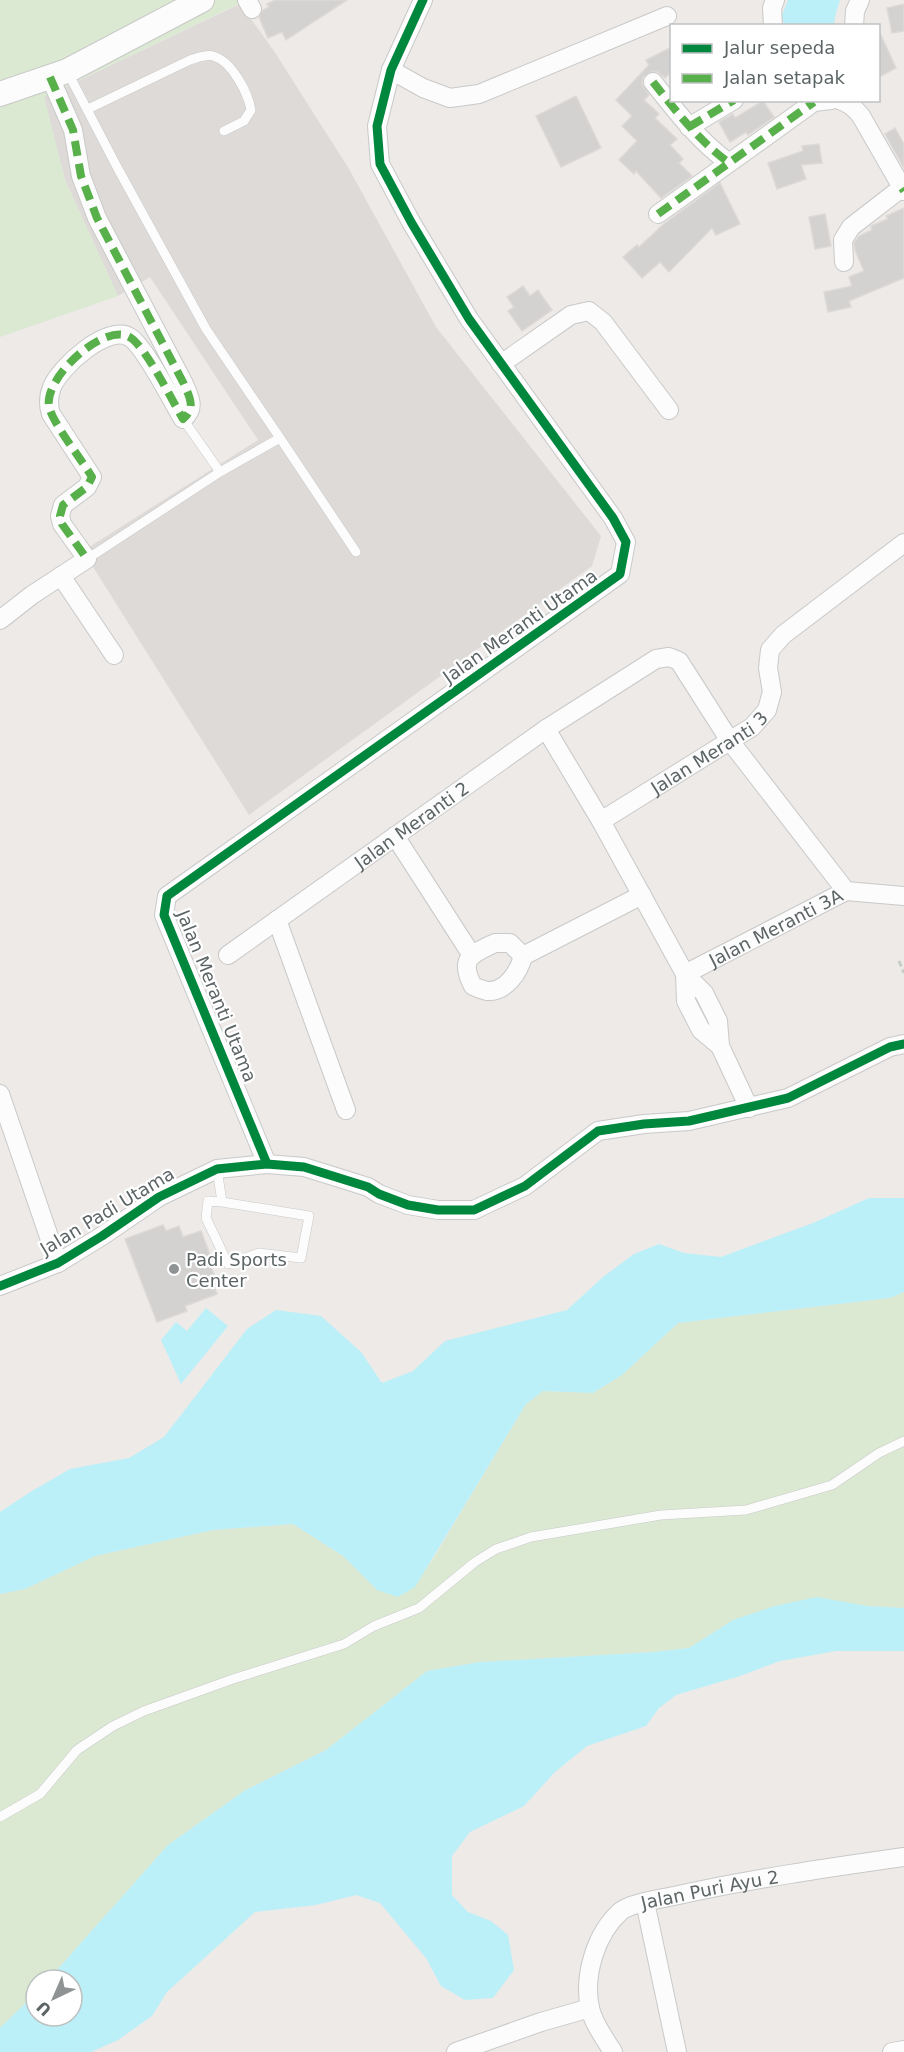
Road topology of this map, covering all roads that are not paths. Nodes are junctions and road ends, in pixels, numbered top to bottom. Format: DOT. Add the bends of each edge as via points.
graph roads {
  1 [pos="202,0"];
  2 [pos="423,0"];
  3 [pos="775,0"];
  4 [pos="860,0"];
  5 [pos="667,16"];
  6 [pos="773,24"];
  7 [pos="854,24"];
  8 [pos="391,70"];
  9 [pos="59,74"];
  10 [pos="653,82"];
  11 [pos="0,94"];
  12 [pos="731,102"];
  13 [pos="818,102"];
  14 [pos="850,103"];
  15 [pos="88,109"];
  16 [pos="689,127"];
  17 [pos="224,131"];
  18 [pos="728,162"];
  19 [pos="903,188"];
  20 [pos="658,214"];
  21 [pos="844,262"];
  22 [pos="501,363"];
  23 [pos="669,410"];
  24 [pos="183,419"];
  25 [pos="280,438"];
  26 [pos="220,472"];
  27 [pos="904,543"];
  28 [pos="356,552"];
  29 [pos="87,559"];
  30 [pos="61,576"];
  31 [pos="0,620"];
  32 [pos="114,655"];
  33 [pos="546,729"];
  34 [pos="730,741"];
  35 [pos="601,821"];
  36 [pos="395,836"];
  37 [pos="846,891"];
  38 [pos="642,895"];
  39 [pos="904,896"];
  40 [pos="277,920"];
  41 [pos="471,954"];
  42 [pos="228,955"];
  43 [pos="523,956"];
  44 [pos="685,974"];
  45 [pos="904,1044"];
  46 [pos="0,1094"];
  47 [pos="749,1108"];
  48 [pos="346,1110"];
  49 [pos="5,1125"];
  50 [pos="267,1164"];
  51 [pos="217,1169"];
  52 [pos="222,1202"];
  53 [pos="58,1263"];
  54 [pos="0,1286"];
  55 [pos="904,1441"];
  56 [pos="0,1817"];
  57 [pos="904,1857"];
  58 [pos="645,1902"];
  59 [pos="590,2008"];
  60 [pos="904,2050"];
  61 [pos="456,2052"];
  62 [pos="613,2052"];
  63 [pos="677,2052"];
  64 [pos="892,2052"];
  1 -- 9 [label="main road"];
  2 -- 8 [label="street, Jalan Meranti Utama"];
  3 -- 6 [label="street"];
  4 -- 7 [label="street"];
  5 -- 8 [label="street" via="479,94 450,98"];
  8 -- 22 [label="street, Jalan Meranti Utama" via="377,126 380,164 469,319"];
  9 -- 11 [label="main road"];
  9 -- 15 [label="lane"];
  9 -- 24 [label="street" via="81,176 97,218 191,400 191,411"];
  10 -- 16 [label="street"];
  12 -- 16 [label="street"];
  13 -- 18 [label="street"];
  14 -- 19 [label="street"];
  15 -- 17 [label="lane" via="189,60 213,56 232,70 249,103 244,121"];
  15 -- 25 [label="lane" via="206,329"];
  16 -- 18 [label="street"];
  18 -- 20 [label="street"];
  19 -- 21 [label="street" via="851,226 843,240"];
  22 -- 23 [label="street" via="571,315 589,311 603,322"];
  22 -- 50 [label="street, Jalan Meranti Utama" via="613,518 626,542 620,574 167,896 164,915"];
  24 -- 26 [label="lane"];
  24 -- 29 [label="street" via="140,346 130,336 118,334 90,346 66,365 55,381 48,397 51,414 92,477 87,487 63,505 60,516"];
  25 -- 26 [label="lane"];
  25 -- 28 [label="lane"];
  26 -- 29 [label="lane"];
  27 -- 34 [label="street, Jalan Meranti 3" via="783,635 770,650 772,692 767,710 752,727"];
  29 -- 30 [label="street"];
  30 -- 31 [label="street"];
  30 -- 32 [label="street"];
  33 -- 34 [label="street, Jalan Meranti 2" via="656,659 669,657 679,661"];
  33 -- 35 [label="street"];
  33 -- 36 [label="street, Jalan Meranti 2"];
  34 -- 35 [label="street, Jalan Meranti 3"];
  34 -- 37 [label="street, Jalan Meranti 2"];
  35 -- 38 [label="street"];
  36 -- 40 [label="street, Jalan Meranti 2"];
  36 -- 41 [label="street"];
  37 -- 39 [label="street, Jalan Meranti 3A"];
  37 -- 44 [label="street, Jalan Meranti 3A"];
  38 -- 43 [label="street"];
  38 -- 44 [label="street"];
  40 -- 42 [label="street, Jalan Meranti 2"];
  40 -- 48 [label="street"];
  41 -- 43 [label="street" via="495,942 510,943"];
  41 -- 43 [label="street" via="467,975 473,986 489,991 505,986 520,969"];
  44 -- 47 [label="street" via="704,993 718,1021 720,1046"];
  45 -- 47 [label="street, Jalan Padi Utama" via="890,1047 788,1098"];
  46 -- 49 [label="street"];
  47 -- 50 [label="street, Jalan Padi Utama" via="689,1121 598,1131 525,1186 474,1210 408,1205 333,1175 304,1167"];
  49 -- 53 [label="street"];
  50 -- 51 [label="street, Jalan Padi Utama"];
  51 -- 52 [label="lane"];
  51 -- 53 [label="street, Jalan Padi Utama" via="159,1197"];
  52 -- 52 [label="lane" via="309,1216 302,1258 259,1253 228,1264 206,1218 208,1201"];
  53 -- 54 [label="street, Jalan Padi Utama"];
  55 -- 56 [label="lane" via="831,1485 746,1510 661,1515 531,1538 496,1549 474,1562 419,1608 374,1626 344,1644 233,1679 113,1726 77,1750 40,1794"];
  57 -- 58 [label="street, Jalan Puri Ayu 2" via="735,1882"];
  58 -- 59 [label="street, Jalan Puri Ayu 2" via="622,1910 601,1935 589,1977"];
  58 -- 63 [label="street"];
  59 -- 61 [label="street"];
  59 -- 62 [label="street"];
  60 -- 64 [label="street"];
}
